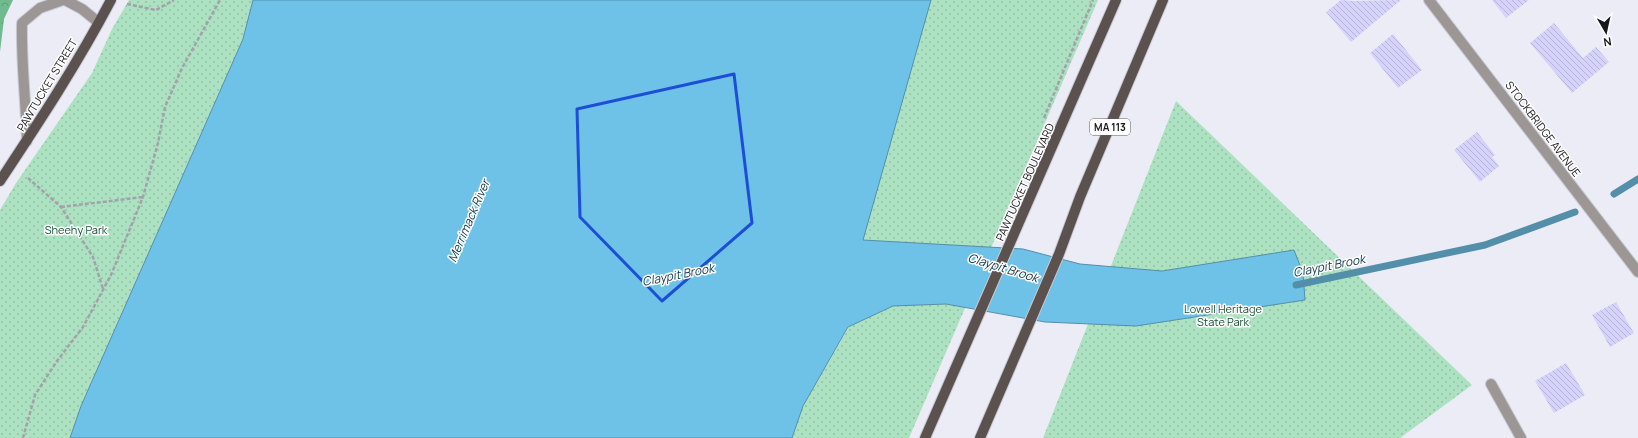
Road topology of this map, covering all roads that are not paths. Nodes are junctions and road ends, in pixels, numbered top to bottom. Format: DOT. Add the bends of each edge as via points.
graph roads {
  1 [pos="64,0"];
  2 [pos="1116,0"];
  3 [pos="1163,0"];
  4 [pos="1429,0"];
  5 [pos="115,1"];
  6 [pos="98,22"];
  7 [pos="27,141"];
  8 [pos="0,180"];
  9 [pos="1638,272"];
  10 [pos="1491,384"];
  11 [pos="926,438"];
  12 [pos="980,438"];
  13 [pos="1521,438"];
  1 -- 6 [label="street" via="82,9"];
  1 -- 7 [label="street" via="40,8 22,23 21,50"];
  2 -- 11 [label="main road, PAWTUCKET BOULEVARD"];
  3 -- 12 [label="main road, MA 113"];
  4 -- 9 [label="street, STOCKBRIDGE AVENUE"];
  5 -- 6 [label="main road, PAWTUCKET STREET"];
  6 -- 7 [label="main road, PAWTUCKET STREET"];
  7 -- 8 [label="main road, PAWTUCKET STREET"];
  10 -- 13 [label="street"];
}
